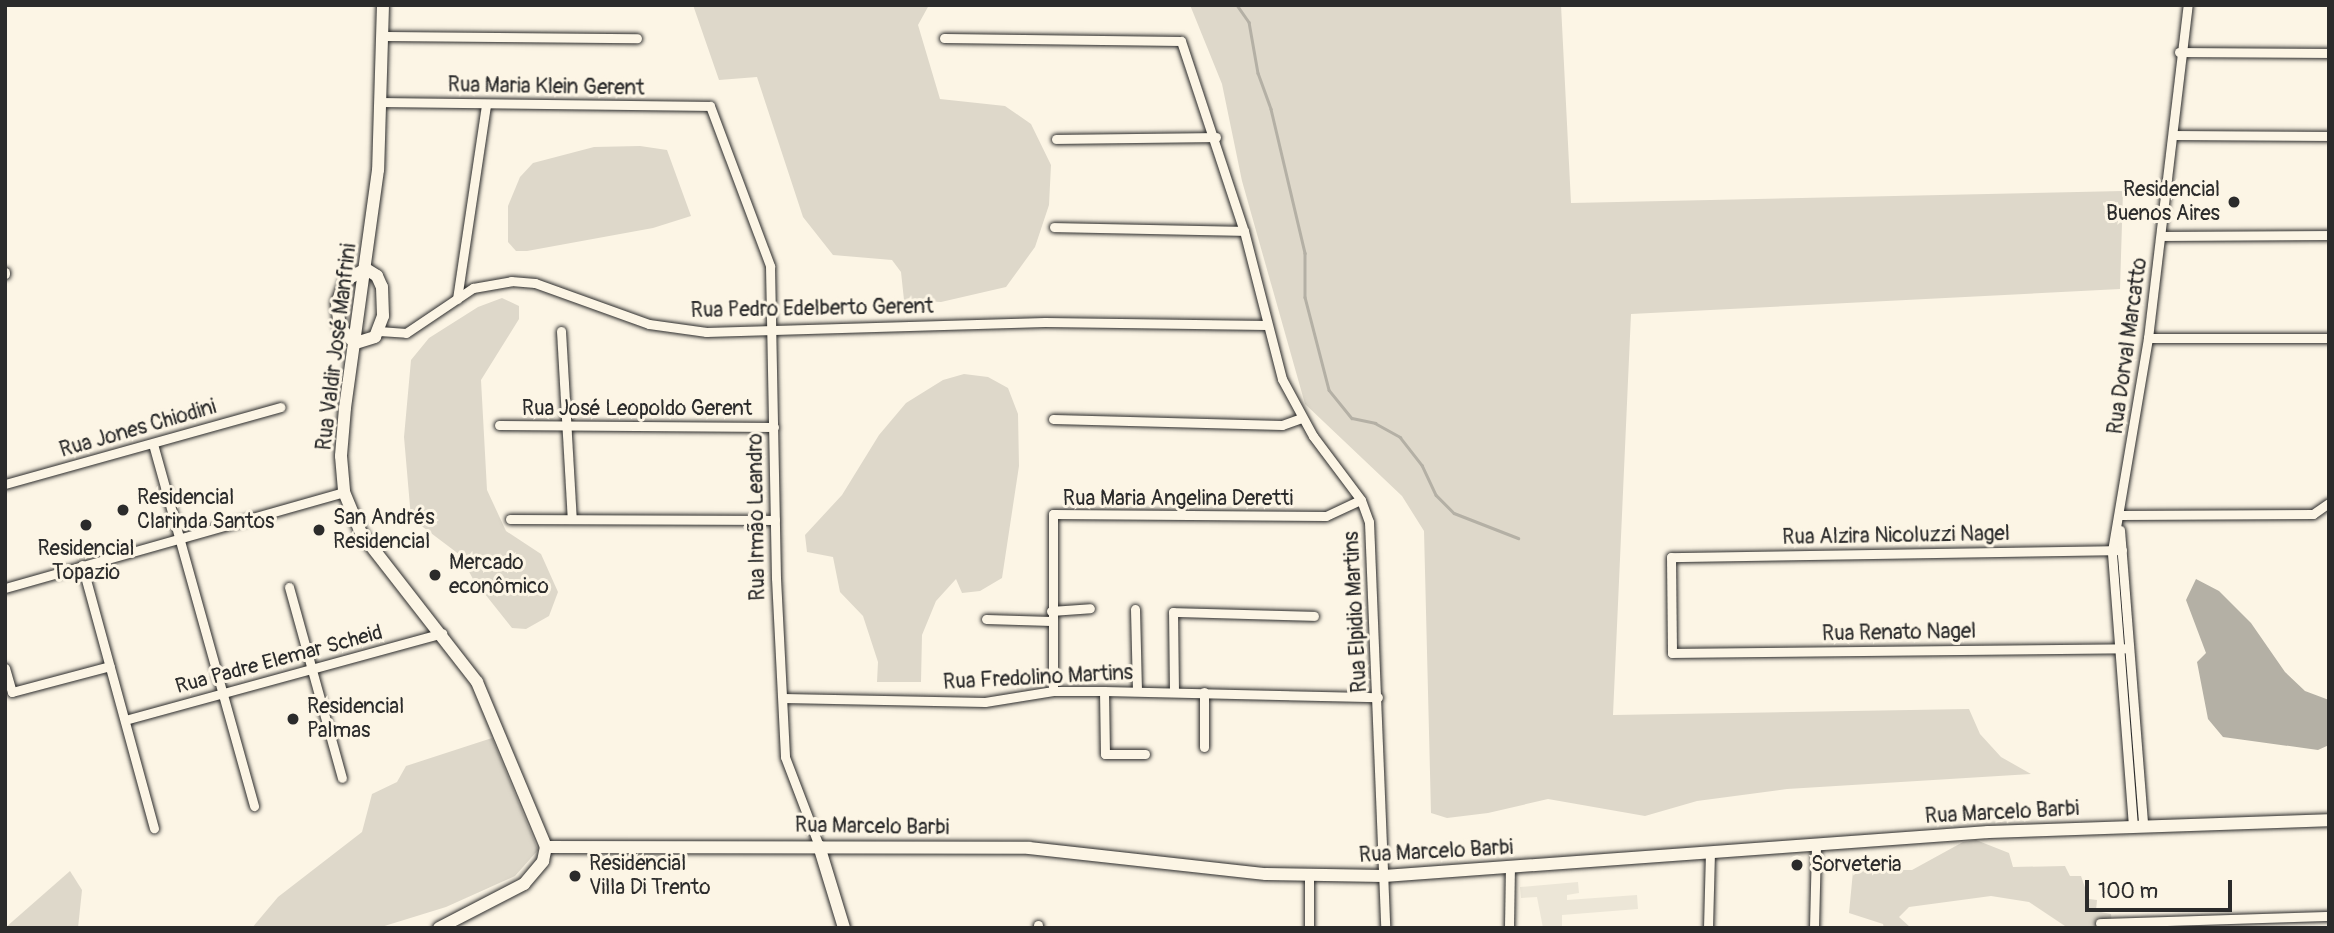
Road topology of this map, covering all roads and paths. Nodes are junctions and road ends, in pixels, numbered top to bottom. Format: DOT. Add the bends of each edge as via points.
graph roads {
  1 [pos="383,5"];
  2 [pos="2188,5"];
  3 [pos="385,36"];
  4 [pos="944,37"];
  5 [pos="637,38"];
  6 [pos="2179,52"];
  7 [pos="2329,52"];
  8 [pos="383,102"];
  9 [pos="486,104"];
  10 [pos="709,106"];
  11 [pos="2175,135"];
  12 [pos="2329,136"];
  13 [pos="1216,137"];
  14 [pos="1056,139"];
  15 [pos="1054,227"];
  16 [pos="1244,231"];
  17 [pos="2329,235"];
  18 [pos="2161,236"];
  19 [pos="366,269"];
  20 [pos="457,299"];
  21 [pos="1267,325"];
  22 [pos="379,331"];
  23 [pos="562,331"];
  24 [pos="772,331"];
  25 [pos="2148,338"];
  26 [pos="2329,338"];
  27 [pos="355,343"];
  28 [pos="280,407"];
  29 [pos="1301,418"];
  30 [pos="1053,419"];
  31 [pos="499,425"];
  32 [pos="567,426"];
  33 [pos="774,427"];
  34 [pos="153,444"];
  35 [pos="5,484"];
  36 [pos="344,492"];
  37 [pos="1361,500"];
  38 [pos="2329,503"];
  39 [pos="2120,515"];
  40 [pos="510,519"];
  41 [pos="572,519"];
  42 [pos="775,520"];
  43 [pos="178,538"];
  44 [pos="2117,550"];
  45 [pos="82,565"];
  46 [pos="5,587"];
  47 [pos="289,587"];
  48 [pos="1090,608"];
  49 [pos="1135,609"];
  50 [pos="1051,616"];
  51 [pos="1314,616"];
  52 [pos="986,619"];
  53 [pos="442,633"];
  54 [pos="2117,648"];
  55 [pos="2128,648"];
  56 [pos="1672,653"];
  57 [pos="110,666"];
  58 [pos="5,668"];
  59 [pos="312,669"];
  60 [pos="1053,691"];
  61 [pos="1104,691"];
  62 [pos="1137,691"];
  63 [pos="1174,691"];
  64 [pos="1204,692"];
  65 [pos="222,693"];
  66 [pos="1378,697"];
  67 [pos="783,698"];
  68 [pos="125,720"];
  69 [pos="1204,747"];
  70 [pos="1145,754"];
  71 [pos="342,778"];
  72 [pos="254,806"];
  73 [pos="2329,820"];
  74 [pos="2138,825"];
  75 [pos="154,828"];
  76 [pos="1816,844"];
  77 [pos="819,846"];
  78 [pos="546,847"];
  79 [pos="1710,852"];
  80 [pos="1510,867"];
  81 [pos="1309,875"];
  82 [pos="1384,876"];
  83 [pos="2329,916"];
  84 [pos="2099,923"];
  85 [pos="439,928"];
  86 [pos="844,928"];
  87 [pos="1309,928"];
  88 [pos="1385,928"];
  89 [pos="1509,928"];
  90 [pos="1708,928"];
  91 [pos="1814,928"];
  1 -- 3 [label="street, Rua Valdir José Manfrini"];
  2 -- 6 [label="street, Rua Dorval Marcatto"];
  3 -- 5 [label="street"];
  3 -- 8 [label="street, Rua Valdir José Manfrini"];
  4 -- 13 [label="street, Rua Elpidio Martins" via="1181,41"];
  6 -- 7 [label="street"];
  6 -- 11 [label="street, Rua Dorval Marcatto"];
  8 -- 9 [label="street, Rua Maria Klein Gerent"];
  8 -- 19 [label="street, Rua Valdir José Manfrini"];
  9 -- 10 [label="street, Rua Maria Klein Gerent"];
  9 -- 20 [label="street"];
  10 -- 24 [label="street, Rua Irmão Leandro" via="770,266"];
  11 -- 12 [label="street"];
  11 -- 18 [label="street, Rua Dorval Marcatto"];
  13 -- 14 [label="street"];
  13 -- 16 [label="street, Rua Elpidio Martins"];
  15 -- 16 [label="street"];
  16 -- 21 [label="street, Rua Elpidio Martins"];
  17 -- 18 [label="street"];
  18 -- 25 [label="street, Rua Dorval Marcatto"];
  19 -- 22 [label="street" via="377,275 382,287"];
  19 -- 27 [label="street, Rua Valdir José Manfrini"];
  19 -- 27 [label="street" via="351,275 338,294 340,328"];
  20 -- 22 [label="street, Rua Pedro Edelberto Gerent" via="407,333"];
  20 -- 24 [label="street, Rua Pedro Edelberto Gerent" via="493,282 535,282 649,324 706,332"];
  21 -- 24 [label="street, Rua Pedro Edelberto Gerent" via="1045,322"];
  21 -- 29 [label="street, Rua Elpidio Martins" via="1282,379"];
  22 -- 27 [label="street"];
  23 -- 32 [label="street"];
  24 -- 33 [label="street, Rua Irmão Leandro"];
  25 -- 26 [label="street"];
  25 -- 39 [label="street, Rua Dorval Marcatto"];
  27 -- 36 [label="street, Rua Valdir José Manfrini" via="341,456"];
  28 -- 34 [label="street, Rua Jones Chiodini"];
  29 -- 30 [label="street" via="1282,425"];
  29 -- 37 [label="street, Rua Elpidio Martins"];
  31 -- 32 [label="street, Rua José Leopoldo Gerent"];
  32 -- 33 [label="street, Rua José Leopoldo Gerent"];
  32 -- 41 [label="street"];
  33 -- 42 [label="street, Rua Irmão Leandro"];
  34 -- 35 [label="street, Rua Jones Chiodini"];
  34 -- 43 [label="street"];
  36 -- 43 [label="street"];
  36 -- 53 [label="street, Rua Valdir José Manfrini" via="361,533"];
  37 -- 50 [label="street, Rua Maria Angelina Deretti" via="1326,516 1053,514"];
  37 -- 66 [label="street, Rua Elpidio Martins" via="1373,548"];
  38 -- 39 [label="street" via="2313,514"];
  39 -- 44 [label="street, Rua Dorval Marcatto"];
  40 -- 41 [label="street"];
  41 -- 42 [label="street"];
  42 -- 67 [label="street, Rua Irmão Leandro"];
  43 -- 45 [label="street"];
  43 -- 65 [label="street"];
  44 -- 54 [label="street, Rua Dorval Marcatto"];
  44 -- 55 [label="street, Rua Dorval Marcatto"];
  44 -- 56 [label="street, Rua Alzira Nicoluzzi Nagel" via="1671,557"];
  45 -- 46 [label="street"];
  45 -- 57 [label="street"];
  47 -- 59 [label="street"];
  48 -- 50 [label="street"];
  49 -- 62 [label="street"];
  50 -- 52 [label="street"];
  50 -- 60 [label="street"];
  51 -- 63 [label="street" via="1174,612"];
  53 -- 59 [label="street, Rua Padre Elemar Scheid"];
  53 -- 78 [label="street, Rua Valdir José Manfrini" via="462,657 490,708"];
  54 -- 55 [label="street, Rua Renato Nagel"];
  54 -- 56 [label="street, Rua Renato Nagel"];
  54 -- 74 [label="street, Rua Dorval Marcatto"];
  55 -- 74 [label="street, Rua Dorval Marcatto"];
  57 -- 58 [label="street" via="12,692"];
  57 -- 68 [label="street"];
  59 -- 65 [label="street, Rua Padre Elemar Scheid"];
  59 -- 71 [label="street"];
  60 -- 61 [label="street, Rua Fredolino Martins"];
  60 -- 67 [label="street, Rua Fredolino Martins" via="985,702"];
  61 -- 62 [label="street, Rua Fredolino Martins"];
  61 -- 70 [label="street" via="1105,754"];
  62 -- 63 [label="street, Rua Fredolino Martins"];
  63 -- 64 [label="street, Rua Fredolino Martins"];
  64 -- 66 [label="street, Rua Fredolino Martins"];
  64 -- 69 [label="street"];
  65 -- 68 [label="street, Rua Padre Elemar Scheid"];
  65 -- 72 [label="street"];
  66 -- 82 [label="street, Rua Elpidio Martins"];
  67 -- 77 [label="street, Rua Irmão Leandro" via="788,770"];
  68 -- 75 [label="street"];
  73 -- 74 [label="street, Rua Marcelo Barbi"];
  74 -- 76 [label="street, Rua Marcelo Barbi"];
  76 -- 79 [label="street, Rua Marcelo Barbi"];
  76 -- 91 [label="street"];
  77 -- 78 [label="street, Rua Marcelo Barbi"];
  77 -- 81 [label="street, Rua Marcelo Barbi" via="1048,849"];
  77 -- 86 [label="street, Rua Irmão Leandro"];
  78 -- 85 [label="street" via="544,861 524,884"];
  79 -- 80 [label="street, Rua Marcelo Barbi"];
  79 -- 90 [label="street"];
  80 -- 82 [label="street, Rua Marcelo Barbi"];
  80 -- 89 [label="street"];
  81 -- 82 [label="street, Rua Marcelo Barbi"];
  81 -- 87 [label="street"];
  82 -- 88 [label="street, Rua Elpidio Martins"];
  83 -- 84 [label="street"];
}
